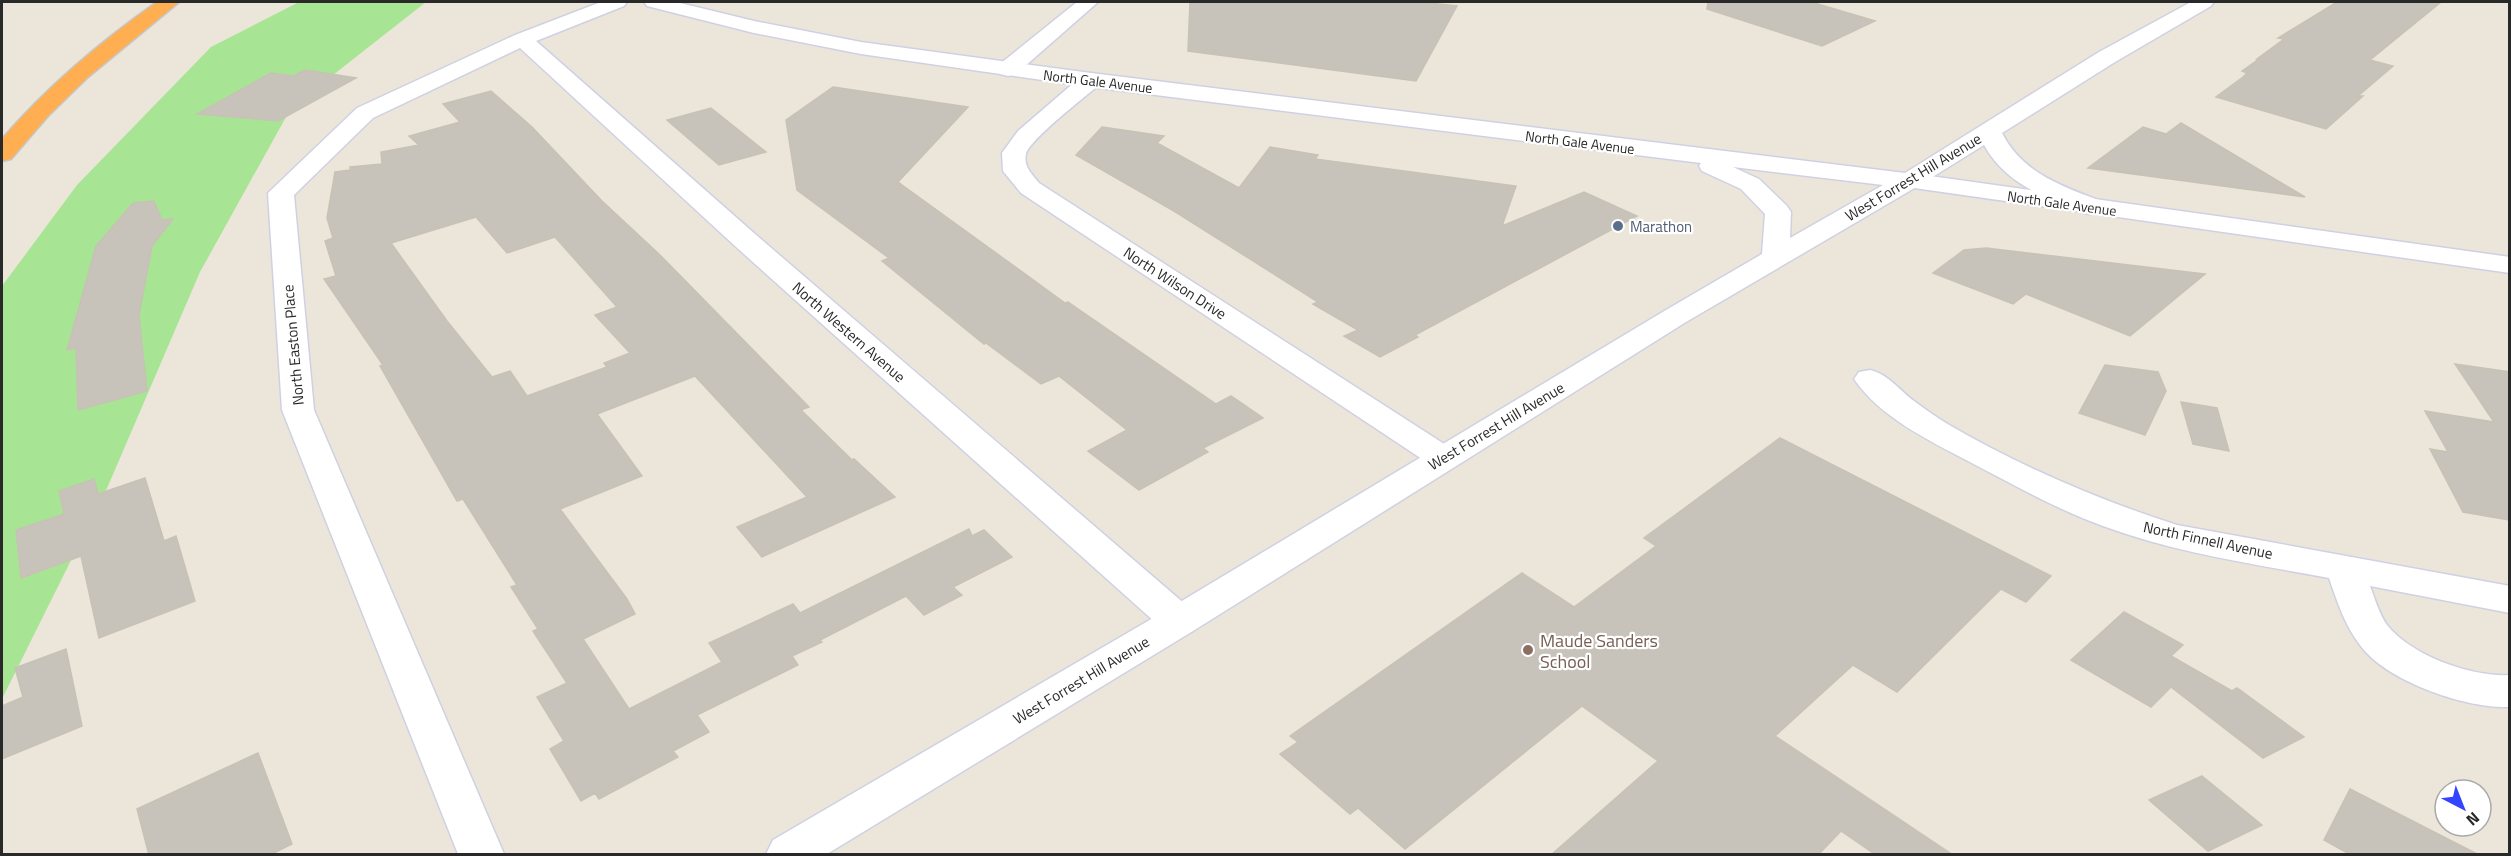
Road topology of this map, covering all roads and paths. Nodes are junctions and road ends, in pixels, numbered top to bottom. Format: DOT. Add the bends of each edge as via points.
graph roads {
  1 [pos="169,2"];
  2 [pos="617,2"];
  3 [pos="654,2"];
  4 [pos="1088,2"];
  5 [pos="2204,2"];
  6 [pos="522,39"];
  7 [pos="1008,69"];
  8 [pos="1091,80"];
  9 [pos="1989,130"];
  10 [pos="2,154"];
  11 [pos="1688,155"];
  12 [pos="1909,181"];
  13 [pos="2089,206"];
  14 [pos="1776,258"];
  15 [pos="2510,265"];
  16 [pos="1870,379"];
  17 [pos="1443,458"];
  18 [pos="2344,567"];
  19 [pos="2510,600"];
  20 [pos="1179,621"];
  21 [pos="2510,691"];
  22 [pos="481,855"];
  23 [pos="789,855"];
  1 -- 10 [label="highway" via="99,54 48,102"];
  2 -- 6 [label="street, North Easton Place"];
  3 -- 7 [label="street, North Gale Avenue" via="861,48"];
  4 -- 7 [label="street"];
  5 -- 9 [label="street, West Forrest Hill Avenue"];
  6 -- 20 [label="street, North Western Avenue"];
  6 -- 22 [label="street, North Easton Place" via="365,112 280,193 298,410"];
  7 -- 8 [label="street, North Gale Avenue"];
  8 -- 11 [label="street, North Gale Avenue"];
  8 -- 17 [label="street, North Wilson Drive" via="1026,136 1014,153 1015,171 1030,188"];
  9 -- 12 [label="street, West Forrest Hill Avenue"];
  9 -- 13 [label="street" via="1997,150 2013,167 2037,184"];
  11 -- 12 [label="street, North Gale Avenue"];
  11 -- 14 [label="street" via="1750,184 1778,212"];
  12 -- 13 [label="street, North Gale Avenue"];
  12 -- 14 [label="street, West Forrest Hill Avenue"];
  13 -- 15 [label="street, North Gale Avenue"];
  14 -- 17 [label="street, West Forrest Hill Avenue"];
  16 -- 18 [label="street, North Finnell Avenue" via="1901,407 1939,432 2098,512 2174,536"];
  17 -- 20 [label="street, West Forrest Hill Avenue"];
  18 -- 19 [label="street, North Finnell Avenue"];
  18 -- 21 [label="street" via="2375,637 2410,664 2464,686"];
  20 -- 23 [label="street, West Forrest Hill Avenue"];
}
